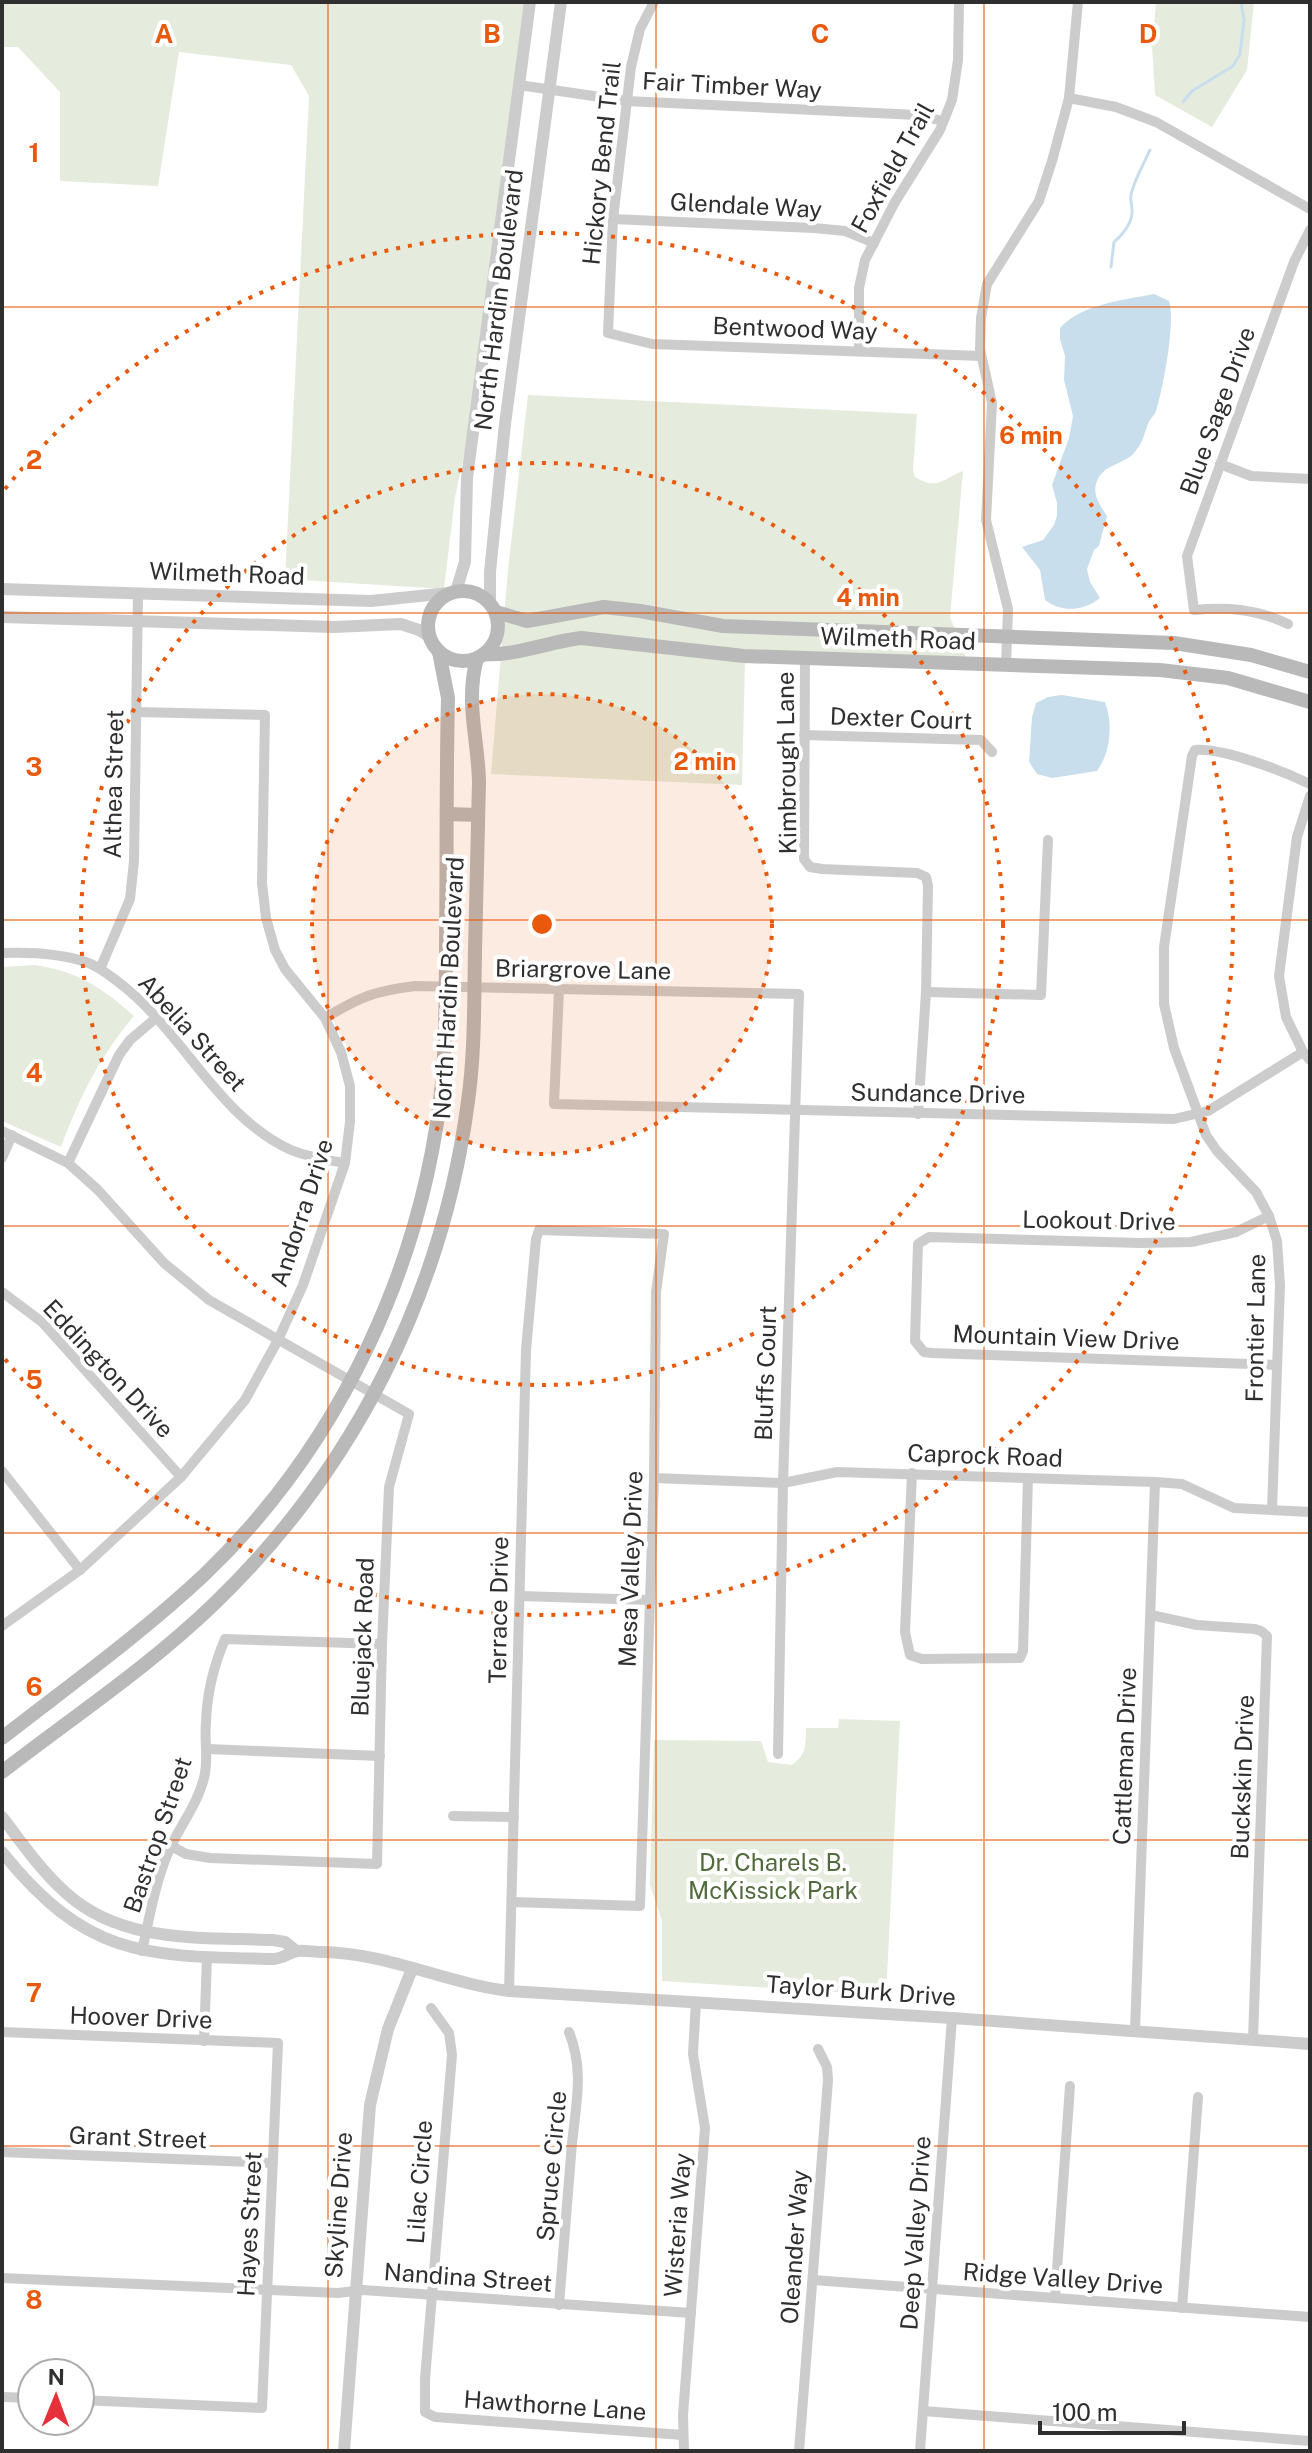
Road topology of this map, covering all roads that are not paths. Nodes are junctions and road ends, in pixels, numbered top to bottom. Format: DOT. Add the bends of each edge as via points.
graph roads {
  1 [pos="530,2"];
  2 [pos="561,2"];
  3 [pos="654,2"];
  4 [pos="959,2"];
  5 [pos="1078,2"];
  6 [pos="519,85"];
  7 [pos="548,89"];
  8 [pos="1069,98"];
  9 [pos="627,101"];
  10 [pos="943,121"];
  11 [pos="1310,209"];
  12 [pos="613,219"];
  13 [pos="1310,230"];
  14 [pos="874,243"];
  15 [pos="608,333"];
  16 [pos="859,351"];
  17 [pos="981,356"];
  18 [pos="1220,464"];
  19 [pos="1310,479"];
  20 [pos="2,589"];
  21 [pos="453,592"];
  22 [pos="138,593"];
  23 [pos="493,608"];
  24 [pos="2,617"];
  25 [pos="137,621"];
  26 [pos="1288,624"];
  27 [pos="430,637"];
  28 [pos="1007,637"];
  29 [pos="439,652"];
  30 [pos="481,656"];
  31 [pos="805,658"];
  32 [pos="1006,665"];
  33 [pos="1310,672"];
  34 [pos="1310,702"];
  35 [pos="135,712"];
  36 [pos="804,735"];
  37 [pos="992,752"];
  38 [pos="1310,784"];
  39 [pos="1310,796"];
  40 [pos="447,814"];
  41 [pos="478,815"];
  42 [pos="1048,840"];
  43 [pos="2,953"];
  44 [pos="100,969"];
  45 [pos="446,987"];
  46 [pos="474,988"];
  47 [pos="559,990"];
  48 [pos="926,992"];
  49 [pos="799,994"];
  50 [pos="156,1018"];
  51 [pos="325,1018"];
  52 [pos="1306,1056"];
  53 [pos="795,1111"];
  54 [pos="918,1114"];
  55 [pos="1197,1115"];
  56 [pos="7,1133"];
  57 [pos="2,1158"];
  58 [pos="68,1163"];
  59 [pos="345,1163"];
  60 [pos="1269,1216"];
  61 [pos="539,1230"];
  62 [pos="923,1240"];
  63 [pos="2,1292"];
  64 [pos="278,1340"];
  65 [pos="1277,1365"];
  66 [pos="352,1379"];
  67 [pos="375,1393"];
  68 [pos="2,1471"];
  69 [pos="912,1473"];
  70 [pos="181,1477"];
  71 [pos="654,1478"];
  72 [pos="1028,1478"];
  73 [pos="1155,1482"];
  74 [pos="783,1483"];
  75 [pos="1272,1509"];
  76 [pos="1310,1512"];
  77 [pos="80,1570"];
  78 [pos="520,1596"];
  79 [pos="650,1600"];
  80 [pos="1151,1615"];
  81 [pos="2,1626"];
  82 [pos="382,1644"];
  83 [pos="2,1738"];
  84 [pos="208,1749"];
  85 [pos="778,1754"];
  86 [pos="380,1756"];
  87 [pos="2,1772"];
  88 [pos="453,1816"];
  89 [pos="2,1817"];
  90 [pos="514,1817"];
  91 [pos="171,1846"];
  92 [pos="2,1852"];
  93 [pos="512,1902"];
  94 [pos="146,1932"];
  95 [pos="142,1951"];
  96 [pos="296,1951"];
  97 [pos="207,1957"];
  98 [pos="412,1969"];
  99 [pos="509,1991"];
  100 [pos="696,2002"];
  101 [pos="431,2008"];
  102 [pos="952,2018"];
  103 [pos="1135,2031"];
  104 [pos="2,2032"];
  105 [pos="569,2032"];
  106 [pos="1253,2040"];
  107 [pos="204,2041"];
  108 [pos="278,2043"];
  109 [pos="1310,2044"];
  110 [pos="818,2049"];
  111 [pos="1070,2086"];
  112 [pos="1198,2097"];
  113 [pos="2,2152"];
  114 [pos="273,2163"];
  115 [pos="2,2278"];
  116 [pos="813,2280"];
  117 [pos="267,2289"];
  118 [pos="931,2289"];
  119 [pos="355,2291"];
  120 [pos="432,2295"];
  121 [pos="1055,2298"];
  122 [pos="559,2305"];
  123 [pos="1182,2308"];
  124 [pos="691,2313"];
  125 [pos="1310,2317"];
  126 [pos="96,2401"];
  127 [pos="923,2411"];
  128 [pos="425,2412"];
  129 [pos="683,2435"];
  130 [pos="1310,2441"];
  131 [pos="344,2451"];
  132 [pos="684,2451"];
  133 [pos="799,2451"];
  134 [pos="920,2451"];
  1 -- 6 [label="street, North Hardin Boulevard"];
  2 -- 7 [label="street, North Hardin Boulevard"];
  3 -- 9 [label="street, Hickory Bend Trail" via="640,29"];
  4 -- 10 [label="street, Foxfield Trail" via="958,60"];
  5 -- 8 [label="street"];
  6 -- 7 [label="street, Fair Timber Way"];
  6 -- 21 [label="street, North Hardin Boulevard" via="467,478 465,562"];
  7 -- 9 [label="street, Fair Timber Way"];
  7 -- 23 [label="street, North Hardin Boulevard" via="505,424 490,572"];
  8 -- 11 [label="street" via="1144,116"];
  8 -- 17 [label="street" via="1039,201 987,284"];
  9 -- 10 [label="street, Fair Timber Way" via="917,115"];
  9 -- 12 [label="street, Hickory Bend Trail"];
  10 -- 14 [label="street, Foxfield Trail"];
  12 -- 14 [label="street, Glendale Way" via="814,228 845,231"];
  12 -- 15 [label="street, Hickory Bend Trail"];
  13 -- 18 [label="street, Blue Sage Drive"];
  14 -- 16 [label="street, Foxfield Trail" via="859,288"];
  15 -- 16 [label="street, Bentwood Way" via="652,344"];
  16 -- 17 [label="street, Bentwood Way"];
  17 -- 28 [label="street" via="992,403 986,520 1008,609"];
  18 -- 19 [label="street" via="1251,476"];
  18 -- 26 [label="street, Blue Sage Drive" via="1187,556 1194,610 1244,609"];
  20 -- 22 [label="street, Wilmeth Road"];
  21 -- 22 [label="street, Wilmeth Road" via="371,601"];
  21 -- 23 [label="main road" via="474,592"];
  21 -- 27 [label="main road" via="431,611"];
  22 -- 25 [label="street, Althea Street"];
  23 -- 28 [label="main road, Wilmeth Road" via="527,621 604,607 723,626"];
  23 -- 30 [label="main road" via="498,633"];
  24 -- 25 [label="street, Wilmeth Road"];
  25 -- 27 [label="street, Wilmeth Road" via="401,624"];
  25 -- 35 [label="street, Althea Street"];
  27 -- 29 [label="main road"];
  28 -- 32 [label="street"];
  28 -- 33 [label="main road, Wilmeth Road" via="1210,646"];
  29 -- 30 [label="main road" via="459,661"];
  29 -- 40 [label="main road, North Hardin Boulevard" via="448,698"];
  30 -- 31 [label="main road, Wilmeth Road" via="581,638 717,655"];
  30 -- 41 [label="main road, North Hardin Boulevard" via="470,689 479,751"];
  31 -- 32 [label="main road, Wilmeth Road"];
  31 -- 36 [label="street, Kimbrough Lane"];
  32 -- 34 [label="main road, Wilmeth Road" via="1183,671 1255,684"];
  35 -- 44 [label="street, Althea Street" via="130,899"];
  35 -- 51 [label="street, Andorra Drive" via="265,715 266,918 285,969"];
  36 -- 37 [label="street, Dexter Court" via="981,740"];
  36 -- 48 [label="street, Kimbrough Lane" via="804,859 810,867 926,877"];
  38 -- 55 [label="street, Frontier Lane" via="1204,749 1192,756 1164,947 1164,1004"];
  39 -- 52 [label="street" via="1297,837 1279,976 1283,1007"];
  40 -- 41 [label="main road"];
  40 -- 45 [label="main road, North Hardin Boulevard"];
  41 -- 46 [label="main road, North Hardin Boulevard"];
  42 -- 48 [label="street" via="1041,995"];
  43 -- 44 [label="street, Abelia Street" via="56,955"];
  44 -- 50 [label="street, Abelia Street" via="136,995"];
  45 -- 46 [label="street, Briargrove Lane"];
  45 -- 51 [label="street, Briargrove Lane" via="387,990 358,998"];
  45 -- 66 [label="main road, North Hardin Boulevard" via="441,1088 421,1199 394,1287"];
  46 -- 47 [label="street, Briargrove Lane"];
  46 -- 67 [label="main road, North Hardin Boulevard" via="469,1099 450,1201 421,1294"];
  47 -- 49 [label="street, Briargrove Lane"];
  47 -- 53 [label="street, Sundance Drive" via="554,1104"];
  48 -- 54 [label="street"];
  49 -- 53 [label="street, Bluffs Court"];
  50 -- 58 [label="street" via="119,1055"];
  50 -- 59 [label="street, Abelia Street" via="233,1108 267,1136 292,1150"];
  51 -- 59 [label="street, Andorra Drive" via="350,1086"];
  52 -- 55 [label="street, Sundance Drive"];
  53 -- 54 [label="street, Sundance Drive"];
  53 -- 74 [label="street, Bluffs Court"];
  54 -- 55 [label="street, Sundance Drive" via="1158,1120"];
  55 -- 60 [label="street, Frontier Lane" via="1211,1144 1256,1192"];
  56 -- 57 [label="street"];
  56 -- 58 [label="street"];
  58 -- 64 [label="street" via="164,1263 209,1300"];
  59 -- 64 [label="street, Andorra Drive"];
  60 -- 62 [label="street, Lookout Drive" via="1236,1232 1191,1242 936,1236"];
  60 -- 65 [label="street, Frontier Lane" via="1279,1261"];
  61 -- 71 [label="street, Mesa Valley Drive" via="664,1234 656,1292"];
  61 -- 78 [label="street, Terrace Drive" via="526,1350"];
  62 -- 65 [label="street, Mountain View Drive" via="918,1244 915,1341 924,1352"];
  63 -- 70 [label="street, Eddington Drive" via="42,1322"];
  64 -- 66 [label="street"];
  64 -- 70 [label="street, Andorra Drive" via="245,1400"];
  65 -- 75 [label="street, Frontier Lane"];
  66 -- 67 [label="street"];
  66 -- 83 [label="main road, North Hardin Boulevard" via="288,1479 216,1563 154,1620"];
  67 -- 82 [label="street, Bluejack Road" via="409,1414 389,1487"];
  67 -- 87 [label="main road, North Hardin Boulevard" via="310,1496 215,1604"];
  68 -- 77 [label="street"];
  69 -- 72 [label="street, Caprock Road"];
  69 -- 72 [label="street" via="905,1632 907,1650 922,1659 1020,1658"];
  69 -- 74 [label="street, Caprock Road" via="837,1472"];
  70 -- 77 [label="street, Andorra Drive"];
  71 -- 74 [label="street, Caprock Road"];
  71 -- 79 [label="street, Mesa Valley Drive"];
  72 -- 73 [label="street, Caprock Road"];
  73 -- 75 [label="street, Caprock Road" via="1182,1484 1234,1508"];
  73 -- 80 [label="street, Cattleman Drive"];
  74 -- 85 [label="street, Bluffs Court"];
  75 -- 76 [label="street, Caprock Road"];
  77 -- 81 [label="street, Andorra Drive"];
  78 -- 79 [label="street"];
  78 -- 90 [label="street, Terrace Drive"];
  79 -- 93 [label="street, Mesa Valley Drive" via="640,1906"];
  80 -- 103 [label="street, Cattleman Drive"];
  80 -- 106 [label="street, Buckskin Drive" via="1255,1629 1267,1636"];
  82 -- 84 [label="street, Bastrop Street" via="225,1639 210,1692"];
  82 -- 86 [label="street, Bluejack Road"];
  84 -- 86 [label="street"];
  84 -- 91 [label="street, Bastrop Street" via="197,1799"];
  86 -- 91 [label="street, Bluejack Road" via="377,1864 210,1858"];
  88 -- 90 [label="street"];
  89 -- 94 [label="street" via="68,1896 118,1925"];
  90 -- 93 [label="street, Terrace Drive"];
  91 -- 94 [label="street, Bastrop Street"];
  92 -- 95 [label="street" via="63,1915 90,1932"];
  93 -- 99 [label="street, Terrace Drive"];
  94 -- 95 [label="street, Bastrop Street"];
  94 -- 96 [label="street" via="273,1940"];
  95 -- 97 [label="street"];
  96 -- 97 [label="street" via="274,1959"];
  96 -- 98 [label="street, Taylor Burk Drive" via="364,1954"];
  97 -- 107 [label="street"];
  98 -- 99 [label="street, Taylor Burk Drive"];
  98 -- 119 [label="street, Skyline Drive" via="388,2029 370,2105"];
  99 -- 100 [label="street, Taylor Burk Drive"];
  100 -- 102 [label="street, Taylor Burk Drive"];
  100 -- 124 [label="street, Wisteria Way" via="693,2054 705,2128"];
  101 -- 120 [label="street, Lilac Circle" via="449,2033 452,2055"];
  102 -- 103 [label="street, Taylor Burk Drive"];
  102 -- 118 [label="street, Deep Valley Drive"];
  103 -- 106 [label="street, Taylor Burk Drive"];
  104 -- 107 [label="street, Hoover Drive"];
  105 -- 122 [label="street, Spruce Circle" via="580,2091"];
  106 -- 109 [label="street, Taylor Burk Drive"];
  107 -- 108 [label="street, Hoover Drive"];
  108 -- 114 [label="street, Hayes Street"];
  110 -- 116 [label="street, Oleander Way" via="828,2080"];
  111 -- 121 [label="street"];
  112 -- 123 [label="street"];
  113 -- 114 [label="street, Grant Street"];
  114 -- 117 [label="street, Hayes Street"];
  115 -- 117 [label="street, Nandina Street"];
  116 -- 118 [label="street, Ridge Valley Drive"];
  116 -- 133 [label="street, Oleander Way"];
  117 -- 119 [label="street, Nandina Street"];
  117 -- 126 [label="street, Hayes Street" via="262,2408"];
  118 -- 121 [label="street, Ridge Valley Drive"];
  118 -- 127 [label="street, Deep Valley Drive"];
  119 -- 120 [label="street, Nandina Street"];
  119 -- 131 [label="street, Skyline Drive"];
  120 -- 122 [label="street, Nandina Street"];
  120 -- 128 [label="street, Lilac Circle"];
  121 -- 123 [label="street, Ridge Valley Drive"];
  122 -- 124 [label="street, Nandina Street"];
  123 -- 125 [label="street, Ridge Valley Drive"];
  124 -- 129 [label="street, Wisteria Way"];
  127 -- 130 [label="street"];
  127 -- 134 [label="street, Deep Valley Drive"];
  128 -- 129 [label="street, Hawthorne Lane" via="435,2417"];
  129 -- 132 [label="street, Wisteria Way"];
}
